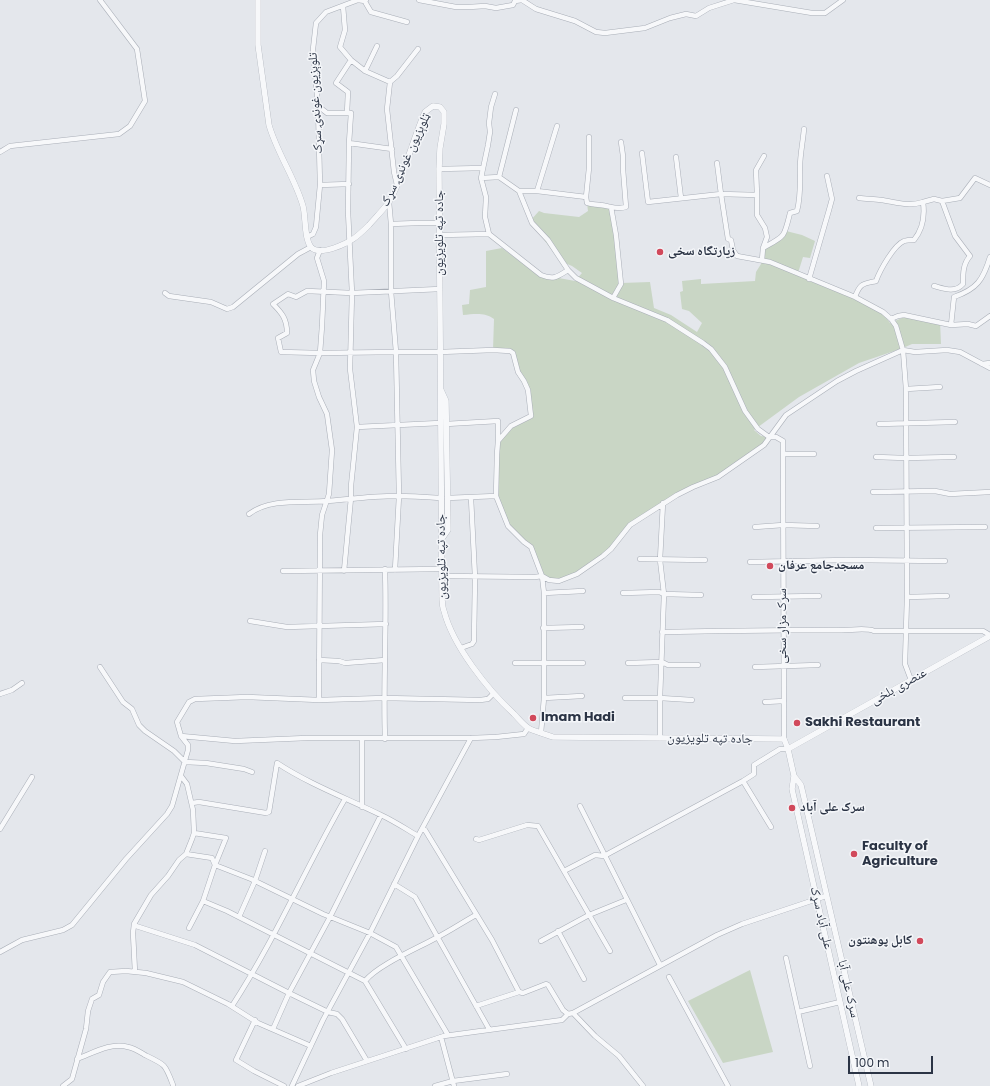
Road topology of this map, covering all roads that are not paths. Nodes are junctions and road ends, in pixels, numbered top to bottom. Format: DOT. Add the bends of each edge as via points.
graph roads {
  1 [pos="100,0"];
  2 [pos="258,0"];
  3 [pos="365,0"];
  4 [pos="419,0"];
  5 [pos="843,0"];
  6 [pos="343,6"];
  7 [pos="407,22"];
  8 [pos="377,46"];
  9 [pos="418,49"];
  10 [pos="351,60"];
  11 [pos="365,71"];
  12 [pos="390,82"];
  13 [pos="495,94"];
  14 [pos="318,106"];
  15 [pos="516,110"];
  16 [pos="347,113"];
  17 [pos="558,126"];
  18 [pos="804,129"];
  19 [pos="589,137"];
  20 [pos="621,142"];
  21 [pos="349,143"];
  22 [pos="440,148"];
  23 [pos="392,150"];
  24 [pos="0,152"];
  25 [pos="642,153"];
  26 [pos="764,156"];
  27 [pos="676,158"];
  28 [pos="717,163"];
  29 [pos="483,168"];
  30 [pos="439,169"];
  31 [pos="827,176"];
  32 [pos="499,177"];
  33 [pos="481,178"];
  34 [pos="349,184"];
  35 [pos="320,185"];
  36 [pos="397,185"];
  37 [pos="990,185"];
  38 [pos="519,191"];
  39 [pos="537,191"];
  40 [pos="720,194"];
  41 [pos="757,195"];
  42 [pos="586,197"];
  43 [pos="681,198"];
  44 [pos="859,198"];
  45 [pos="942,201"];
  46 [pos="389,202"];
  47 [pos="922,202"];
  48 [pos="611,208"];
  49 [pos="440,223"];
  50 [pos="391,224"];
  51 [pos="489,234"];
  52 [pos="440,235"];
  53 [pos="307,237"];
  54 [pos="349,242"];
  55 [pos="311,247"];
  56 [pos="763,248"];
  57 [pos="320,250"];
  58 [pos="990,257"];
  59 [pos="762,260"];
  60 [pos="568,270"];
  61 [pos="809,279"];
  62 [pos="934,286"];
  63 [pos="440,289"];
  64 [pos="324,291"];
  65 [pos="391,291"];
  66 [pos="166,293"];
  67 [pos="352,293"];
  68 [pos="855,297"];
  69 [pos="613,298"];
  70 [pos="990,316"];
  71 [pos="891,319"];
  72 [pos="951,325"];
  73 [pos="903,350"];
  74 [pos="350,352"];
  75 [pos="396,352"];
  76 [pos="440,352"];
  77 [pos="320,354"];
  78 [pos="990,363"];
  79 [pos="982,364"];
  80 [pos="990,368"];
  81 [pos="940,387"];
  82 [pos="906,389"];
  83 [pos="955,422"];
  84 [pos="443,423"];
  85 [pos="906,423"];
  86 [pos="397,424"];
  87 [pos="879,424"];
  88 [pos="357,427"];
  89 [pos="769,437"];
  90 [pos="498,441"];
  91 [pos="783,454"];
  92 [pos="814,454"];
  93 [pos="954,456"];
  94 [pos="876,457"];
  95 [pos="905,458"];
  96 [pos="874,492"];
  97 [pos="905,492"];
  98 [pos="990,492"];
  99 [pos="399,496"];
  100 [pos="496,496"];
  101 [pos="351,498"];
  102 [pos="440,498"];
  103 [pos="447,498"];
  104 [pos="471,498"];
  105 [pos="327,501"];
  106 [pos="663,503"];
  107 [pos="249,514"];
  108 [pos="783,525"];
  109 [pos="755,526"];
  110 [pos="817,526"];
  111 [pos="985,527"];
  112 [pos="876,528"];
  113 [pos="906,528"];
  114 [pos="441,541"];
  115 [pos="640,560"];
  116 [pos="660,560"];
  117 [pos="705,560"];
  118 [pos="906,561"];
  119 [pos="945,561"];
  120 [pos="750,562"];
  121 [pos="783,562"];
  122 [pos="385,569"];
  123 [pos="441,569"];
  124 [pos="395,570"];
  125 [pos="283,571"];
  126 [pos="319,571"];
  127 [pos="344,571"];
  128 [pos="442,576"];
  129 [pos="475,576"];
  130 [pos="542,576"];
  131 [pos="583,591"];
  132 [pos="544,593"];
  133 [pos="623,593"];
  134 [pos="664,594"];
  135 [pos="701,595"];
  136 [pos="819,596"];
  137 [pos="947,596"];
  138 [pos="754,597"];
  139 [pos="783,597"];
  140 [pos="907,597"];
  141 [pos="250,621"];
  142 [pos="386,624"];
  143 [pos="318,627"];
  144 [pos="582,627"];
  145 [pos="543,628"];
  146 [pos="783,630"];
  147 [pos="906,631"];
  148 [pos="662,632"];
  149 [pos="990,635"];
  150 [pos="461,648"];
  151 [pos="319,660"];
  152 [pos="385,660"];
  153 [pos="662,662"];
  154 [pos="514,663"];
  155 [pos="544,663"];
  156 [pos="583,663"];
  157 [pos="628,663"];
  158 [pos="698,665"];
  159 [pos="818,666"];
  160 [pos="100,667"];
  161 [pos="755,667"];
  162 [pos="783,667"];
  163 [pos="911,680"];
  164 [pos="22,683"];
  165 [pos="0,694"];
  166 [pos="493,694"];
  167 [pos="582,696"];
  168 [pos="384,698"];
  169 [pos="544,698"];
  170 [pos="625,698"];
  171 [pos="660,698"];
  172 [pos="319,700"];
  173 [pos="692,700"];
  174 [pos="784,701"];
  175 [pos="766,702"];
  176 [pos="528,728"];
  177 [pos="541,733"];
  178 [pos="181,736"];
  179 [pos="471,738"];
  180 [pos="660,738"];
  181 [pos="362,739"];
  182 [pos="385,739"];
  183 [pos="784,739"];
  184 [pos="788,750"];
  185 [pos="185,762"];
  186 [pos="252,772"];
  187 [pos="181,776"];
  188 [pos="794,776"];
  189 [pos="32,777"];
  190 [pos="743,781"];
  191 [pos="345,799"];
  192 [pos="192,803"];
  193 [pos="580,806"];
  194 [pos="362,807"];
  195 [pos="381,815"];
  196 [pos="771,827"];
  197 [pos="0,829"];
  198 [pos="422,829"];
  199 [pos="194,833"];
  200 [pos="418,836"];
  201 [pos="476,839"];
  202 [pos="265,851"];
  203 [pos="186,854"];
  204 [pos="604,856"];
  205 [pos="214,865"];
  206 [pos="564,871"];
  207 [pos="255,881"];
  208 [pos="394,884"];
  209 [pos="826,896"];
  210 [pos="292,899"];
  211 [pos="817,899"];
  212 [pos="626,900"];
  213 [pos="203,901"];
  214 [pos="476,915"];
  215 [pos="588,915"];
  216 [pos="239,917"];
  217 [pos="330,917"];
  218 [pos="134,924"];
  219 [pos="189,928"];
  220 [pos="558,931"];
  221 [pos="370,933"];
  222 [pos="273,934"];
  223 [pos="438,938"];
  224 [pos="541,941"];
  225 [pos="610,951"];
  226 [pos="0,952"];
  227 [pos="309,954"];
  228 [pos="401,956"];
  229 [pos="786,958"];
  230 [pos="660,965"];
  231 [pos="135,972"];
  232 [pos="349,973"];
  233 [pos="252,975"];
  234 [pos="669,977"];
  235 [pos="584,979"];
  236 [pos="365,981"];
  237 [pos="519,992"];
  238 [pos="289,993"];
  239 [pos="840,1002"];
  240 [pos="232,1006"];
  241 [pos="476,1006"];
  242 [pos="328,1012"];
  243 [pos="798,1012"];
  244 [pos="573,1013"];
  245 [pos="568,1014"];
  246 [pos="255,1020"];
  247 [pos="272,1029"];
  248 [pos="489,1029"];
  249 [pos="448,1035"];
  250 [pos="441,1037"];
  251 [pos="311,1046"];
  252 [pos="406,1049"];
  253 [pos="77,1059"];
  254 [pos="367,1062"];
  255 [pos="810,1066"];
  256 [pos="867,1072"];
  257 [pos="507,1074"];
  258 [pos="857,1075"];
  259 [pos="454,1083"];
  260 [pos="173,1085"];
  261 [pos="63,1086"];
  262 [pos="284,1086"];
  263 [pos="292,1086"];
  264 [pos="298,1086"];
  265 [pos="435,1086"];
  266 [pos="643,1086"];
  267 [pos="728,1086"];
  268 [pos="859,1086"];
  269 [pos="871,1086"];
  1 -- 24 [label="street" via="137,49 145,101 130,126 119,134 10,146"];
  2 -- 53 [label="street" via="258,45 269,125 272,137 302,201"];
  3 -- 6 [label="street, تلوېزيون غونډۍ سړک"];
  3 -- 7 [label="street" via="371,12"];
  4 -- 5 [label="street" via="456,7 496,8 513,5 515,1 522,0 536,10 575,21 596,32 604,33 645,28 686,14 696,16 709,8 734,0 812,13 825,12"];
  6 -- 10 [label="street" via="345,30 340,47"];
  6 -- 14 [label="street, تلوېزيون غونډۍ سړک" via="326,12 316,23 313,49"];
  8 -- 11 [label="street"];
  9 -- 12 [label="street"];
  10 -- 11 [label="street"];
  10 -- 16 [label="street" via="336,83 348,92"];
  11 -- 12 [label="street"];
  12 -- 23 [label="street" via="387,109"];
  13 -- 29 [label="street"];
  14 -- 16 [label="street" via="327,113"];
  14 -- 35 [label="street, تلوېزيون غونډۍ سړک"];
  15 -- 32 [label="street"];
  16 -- 21 [label="street" via="351,113"];
  17 -- 39 [label="street"];
  18 -- 56 [label="street" via="797,211 790,213 786,232 781,238"];
  19 -- 42 [label="street"];
  20 -- 48 [label="street" via="626,207"];
  21 -- 23 [label="street"];
  21 -- 34 [label="street"];
  22 -- 30 [label="street, جاده تپه تلویزیون"];
  22 -- 36 [label="street, ټلوېزيون غونډۍ سړک" via="444,112 440,107 432,106 425,112 419,124"];
  23 -- 36 [label="street"];
  25 -- 43 [label="street" via="648,202"];
  26 -- 41 [label="street" via="756,170"];
  27 -- 43 [label="street"];
  28 -- 40 [label="street"];
  29 -- 30 [label="street"];
  29 -- 33 [label="street"];
  30 -- 49 [label="street, جاده تپه تلویزیون"];
  31 -- 61 [label="street" via="832,199"];
  32 -- 33 [label="street"];
  32 -- 38 [label="street"];
  33 -- 51 [label="street" via="486,197 485,217"];
  34 -- 35 [label="street"];
  34 -- 54 [label="street"];
  35 -- 53 [label="street, تلوېزيون غونډۍ سړک" via="316,228 314,234"];
  36 -- 46 [label="street, ټلوېزيون غونډۍ سړک"];
  37 -- 45 [label="street" via="975,178 960,198"];
  38 -- 39 [label="street"];
  38 -- 60 [label="street" via="532,223 548,240"];
  39 -- 42 [label="street"];
  40 -- 41 [label="street"];
  40 -- 43 [label="street"];
  40 -- 59 [label="street" via="732,250 737,256"];
  41 -- 56 [label="street" via="757,215 766,228 768,237"];
  42 -- 48 [label="street" via="587,203"];
  44 -- 47 [label="street" via="914,205"];
  45 -- 47 [label="street" via="934,199"];
  45 -- 62 [label="street" via="955,236 970,256 966,261 963,284 959,289 950,290"];
  46 -- 50 [label="street"];
  46 -- 54 [label="street, ټلوېزيون غونډۍ سړک"];
  47 -- 68 [label="street" via="924,219 918,235 914,240 905,241 897,246 876,280 861,284"];
  48 -- 69 [label="street" via="621,284"];
  49 -- 50 [label="street"];
  49 -- 52 [label="street, جاده تپه تلویزیون"];
  50 -- 65 [label="street"];
  51 -- 52 [label="street"];
  51 -- 60 [label="street" via="541,275 556,278"];
  52 -- 63 [label="street, جاده تپه تلویزیون"];
  53 -- 55 [label="street"];
  54 -- 57 [label="street, ټلوېزيون غونډۍ سړک" via="329,250"];
  54 -- 67 [label="street"];
  55 -- 57 [label="street"];
  55 -- 66 [label="street" via="298,254 233,307 227,309 211,302 169,296"];
  56 -- 59 [label="street"];
  57 -- 64 [label="street" via="317,258 324,281"];
  58 -- 72 [label="street" via="977,285 968,292 954,297"];
  59 -- 61 [label="street"];
  60 -- 69 [label="street" via="576,278"];
  61 -- 68 [label="street"];
  63 -- 65 [label="street"];
  63 -- 76 [label="street, جاده تپه تلویزیون"];
  64 -- 67 [label="street"];
  64 -- 77 [label="street"];
  64 -- 77 [label="street" via="307,291 296,297 288,294 273,304 283,314 287,326 287,332 278,338 280,352"];
  65 -- 67 [label="street"];
  65 -- 75 [label="street"];
  67 -- 74 [label="street"];
  68 -- 71 [label="street"];
  69 -- 89 [label="street" via="667,320 711,349 725,367 745,411 758,430"];
  70 -- 72 [label="street" via="976,326"];
  71 -- 72 [label="street" via="904,315"];
  71 -- 73 [label="street" via="896,326"];
  73 -- 79 [label="street" via="960,352"];
  73 -- 82 [label="street"];
  73 -- 89 [label="street" via="837,381 786,415"];
  74 -- 75 [label="street"];
  74 -- 77 [label="street"];
  74 -- 88 [label="street"];
  75 -- 76 [label="street"];
  75 -- 86 [label="street"];
  76 -- 84 [label="street, جاده تپه تلویزیون" via="440,388 446,401"];
  76 -- 90 [label="street" via="493,350 513,353 518,372 528,390 531,416 511,426"];
  77 -- 105 [label="street" via="313,370 319,397 327,414 332,450"];
  78 -- 79 [label="street"];
  79 -- 80 [label="street"];
  81 -- 82 [label="street"];
  82 -- 85 [label="street"];
  83 -- 85 [label="street"];
  84 -- 86 [label="street"];
  84 -- 90 [label="street" via="498,421"];
  84 -- 102 [label="street, جاده تپه تلویزیون"];
  84 -- 103 [label="street"];
  85 -- 87 [label="street"];
  85 -- 95 [label="street"];
  86 -- 88 [label="street"];
  86 -- 99 [label="street"];
  88 -- 101 [label="street"];
  89 -- 91 [label="street, سرک مزار سخی" via="783,441"];
  89 -- 106 [label="street" via="764,445 718,477"];
  90 -- 100 [label="street"];
  91 -- 92 [label="street"];
  91 -- 108 [label="street, سرک مزار سخی"];
  93 -- 95 [label="street"];
  94 -- 95 [label="street"];
  95 -- 97 [label="street"];
  96 -- 97 [label="street"];
  97 -- 98 [label="street"];
  97 -- 113 [label="street"];
  99 -- 101 [label="street"];
  99 -- 102 [label="street"];
  99 -- 124 [label="street"];
  100 -- 104 [label="street"];
  100 -- 130 [label="street" via="508,526 531,547"];
  101 -- 105 [label="street"];
  101 -- 127 [label="street"];
  102 -- 114 [label="street, جاده تپه تلویزیون"];
  103 -- 104 [label="street"];
  103 -- 114 [label="street" via="448,530"];
  104 -- 129 [label="street"];
  105 -- 107 [label="street" via="273,504"];
  105 -- 126 [label="street" via="322,516"];
  106 -- 116 [label="street"];
  106 -- 130 [label="street" via="630,525 611,549 577,574 559,581"];
  108 -- 109 [label="street"];
  108 -- 110 [label="street"];
  108 -- 121 [label="street, سرک مزار سخی"];
  111 -- 113 [label="street"];
  112 -- 113 [label="street"];
  113 -- 118 [label="street"];
  114 -- 123 [label="street, جاده تپه تلویزیون"];
  115 -- 116 [label="street"];
  116 -- 117 [label="street"];
  116 -- 134 [label="street"];
  118 -- 119 [label="street"];
  118 -- 121 [label="street"];
  118 -- 140 [label="street"];
  120 -- 121 [label="street"];
  121 -- 139 [label="street, سرک مزار سخی"];
  122 -- 124 [label="street"];
  122 -- 127 [label="street"];
  122 -- 142 [label="street"];
  123 -- 124 [label="street"];
  123 -- 128 [label="street, جاده تپه تلویزیون"];
  125 -- 126 [label="street"];
  126 -- 127 [label="street"];
  126 -- 143 [label="street"];
  128 -- 129 [label="street"];
  128 -- 150 [label="street, جاده تپه تلویزیون" via="443,610"];
  129 -- 130 [label="street"];
  129 -- 150 [label="street" via="474,641"];
  130 -- 132 [label="street"];
  131 -- 132 [label="street"];
  132 -- 145 [label="street"];
  133 -- 134 [label="street"];
  134 -- 135 [label="street"];
  134 -- 148 [label="street"];
  136 -- 139 [label="street"];
  137 -- 140 [label="street"];
  138 -- 139 [label="street"];
  139 -- 146 [label="street, سرک مزار سخی"];
  140 -- 147 [label="street"];
  141 -- 143 [label="street" via="287,627"];
  142 -- 143 [label="street"];
  142 -- 152 [label="street"];
  143 -- 151 [label="street"];
  144 -- 145 [label="street"];
  145 -- 155 [label="street"];
  146 -- 147 [label="street"];
  146 -- 148 [label="street"];
  146 -- 162 [label="street, سرک مزار سخی"];
  147 -- 149 [label="street" via="982,630"];
  147 -- 163 [label="street" via="905,664"];
  148 -- 153 [label="street"];
  149 -- 163 [label="street, عنصری بلخی"];
  150 -- 166 [label="street, جاده تپه تلویزیون"];
  151 -- 152 [label="street" via="345,663"];
  151 -- 172 [label="street"];
  152 -- 168 [label="street"];
  153 -- 157 [label="street"];
  153 -- 158 [label="street" via="668,665"];
  153 -- 171 [label="street"];
  154 -- 155 [label="street"];
  155 -- 156 [label="street"];
  155 -- 169 [label="street"];
  159 -- 162 [label="street"];
  160 -- 185 [label="street" via="123,702 132,709 139,725"];
  161 -- 162 [label="street"];
  162 -- 174 [label="street, سرک مزار سخی"];
  163 -- 184 [label="street, عنصری بلخی"];
  164 -- 165 [label="street"];
  166 -- 168 [label="street" via="488,699 480,700"];
  166 -- 176 [label="street, جاده تپه تلویزیون"];
  167 -- 169 [label="street"];
  168 -- 172 [label="street"];
  168 -- 182 [label="street"];
  169 -- 177 [label="street"];
  170 -- 171 [label="street"];
  171 -- 173 [label="street"];
  171 -- 180 [label="street"];
  172 -- 178 [label="street" via="247,697 195,699 189,702 177,722"];
  174 -- 175 [label="street"];
  174 -- 183 [label="street, سرک مزار سخی"];
  176 -- 177 [label="street, جاده تپه تلویزیون"];
  176 -- 179 [label="street" via="524,734"];
  177 -- 180 [label="street, جاده تپه تلویزیون" via="553,737"];
  178 -- 181 [label="street" via="235,741"];
  178 -- 185 [label="street" via="188,745"];
  179 -- 182 [label="street"];
  179 -- 198 [label="street"];
  180 -- 183 [label="street, جاده تپه تلویزیون"];
  181 -- 182 [label="street"];
  181 -- 194 [label="street"];
  183 -- 184 [label="street, علی آباد سړک"];
  184 -- 188 [label="street, علی آباد سړک"];
  184 -- 190 [label="street" via="780,749 754,765 754,774"];
  185 -- 186 [label="street" via="206,763"];
  185 -- 187 [label="street"];
  187 -- 192 [label="street" via="187,784"];
  187 -- 226 [label="street" via="167,814 72,925 63,930 22,940"];
  188 -- 209 [label="street, سرک علی آبا" via="801,786"];
  188 -- 211 [label="street, علی آباد سړک" via="792,789"];
  189 -- 197 [label="street"];
  190 -- 196 [label="street"];
  190 -- 204 [label="street"];
  191 -- 192 [label="street" via="277,763 269,812"];
  191 -- 194 [label="street"];
  191 -- 210 [label="street"];
  192 -- 199 [label="street"];
  193 -- 204 [label="street"];
  194 -- 195 [label="street"];
  195 -- 200 [label="street"];
  195 -- 217 [label="street"];
  198 -- 200 [label="street"];
  198 -- 214 [label="street" via="426,830"];
  199 -- 203 [label="street"];
  199 -- 205 [label="street" via="226,838"];
  200 -- 208 [label="street"];
  201 -- 206 [label="street" via="527,825 538,826"];
  202 -- 207 [label="street"];
  203 -- 205 [label="street" via="212,858"];
  203 -- 218 [label="street" via="151,895"];
  204 -- 206 [label="street" via="595,855"];
  204 -- 212 [label="street"];
  205 -- 207 [label="street"];
  205 -- 213 [label="street"];
  206 -- 215 [label="street"];
  207 -- 210 [label="street"];
  207 -- 216 [label="street"];
  208 -- 221 [label="street"];
  208 -- 223 [label="street" via="414,897"];
  209 -- 211 [label="street"];
  209 -- 256 [label="street, سرک علی آبا"];
  210 -- 217 [label="street"];
  210 -- 222 [label="street"];
  211 -- 230 [label="street" via="742,924"];
  211 -- 239 [label="street, علی آباد سړک"];
  212 -- 215 [label="street"];
  212 -- 230 [label="street"];
  213 -- 216 [label="street"];
  213 -- 219 [label="street"];
  214 -- 223 [label="street"];
  214 -- 237 [label="street"];
  215 -- 220 [label="street"];
  215 -- 225 [label="street"];
  216 -- 222 [label="street"];
  217 -- 221 [label="street"];
  217 -- 227 [label="street"];
  218 -- 231 [label="street"];
  218 -- 233 [label="street" via="195,945"];
  220 -- 224 [label="street"];
  220 -- 235 [label="street"];
  221 -- 228 [label="street" via="396,947"];
  221 -- 232 [label="street"];
  222 -- 227 [label="street"];
  222 -- 233 [label="street"];
  223 -- 228 [label="street"];
  223 -- 241 [label="street"];
  227 -- 232 [label="street"];
  227 -- 238 [label="street"];
  228 -- 236 [label="street"];
  228 -- 249 [label="street"];
  229 -- 243 [label="street"];
  230 -- 244 [label="street"];
  231 -- 240 [label="street" via="183,982"];
  231 -- 253 [label="street" via="110,972 103,982 99,996 92,999"];
  232 -- 236 [label="street"];
  232 -- 242 [label="street"];
  233 -- 238 [label="street"];
  233 -- 240 [label="street"];
  234 -- 267 [label="street"];
  236 -- 252 [label="street"];
  237 -- 241 [label="street"];
  237 -- 245 [label="street" via="523,993 546,984"];
  238 -- 242 [label="street"];
  238 -- 247 [label="street"];
  239 -- 243 [label="street"];
  239 -- 258 [label="street, علی آباد سړک"];
  240 -- 246 [label="street"];
  241 -- 248 [label="street"];
  242 -- 251 [label="street"];
  242 -- 254 [label="street" via="337,1014 342,1019"];
  243 -- 255 [label="street"];
  244 -- 245 [label="street"];
  244 -- 266 [label="street" via="619,1056"];
  245 -- 248 [label="street" via="562,1020"];
  246 -- 247 [label="street"];
  246 -- 262 [label="street" via="236,1060"];
  247 -- 251 [label="street"];
  248 -- 249 [label="street"];
  249 -- 250 [label="street"];
  250 -- 252 [label="street"];
  250 -- 259 [label="street"];
  251 -- 263 [label="street"];
  252 -- 254 [label="street"];
  253 -- 260 [label="street" via="105,1048 129,1047 163,1063"];
  253 -- 261 [label="street" via="72,1079"];
  254 -- 264 [label="street"];
  256 -- 258 [label="street"];
  256 -- 269 [label="street, سرک علی آبا"];
  257 -- 259 [label="street"];
  258 -- 268 [label="street, علی آباد سړک"];
  259 -- 265 [label="street"];
}
